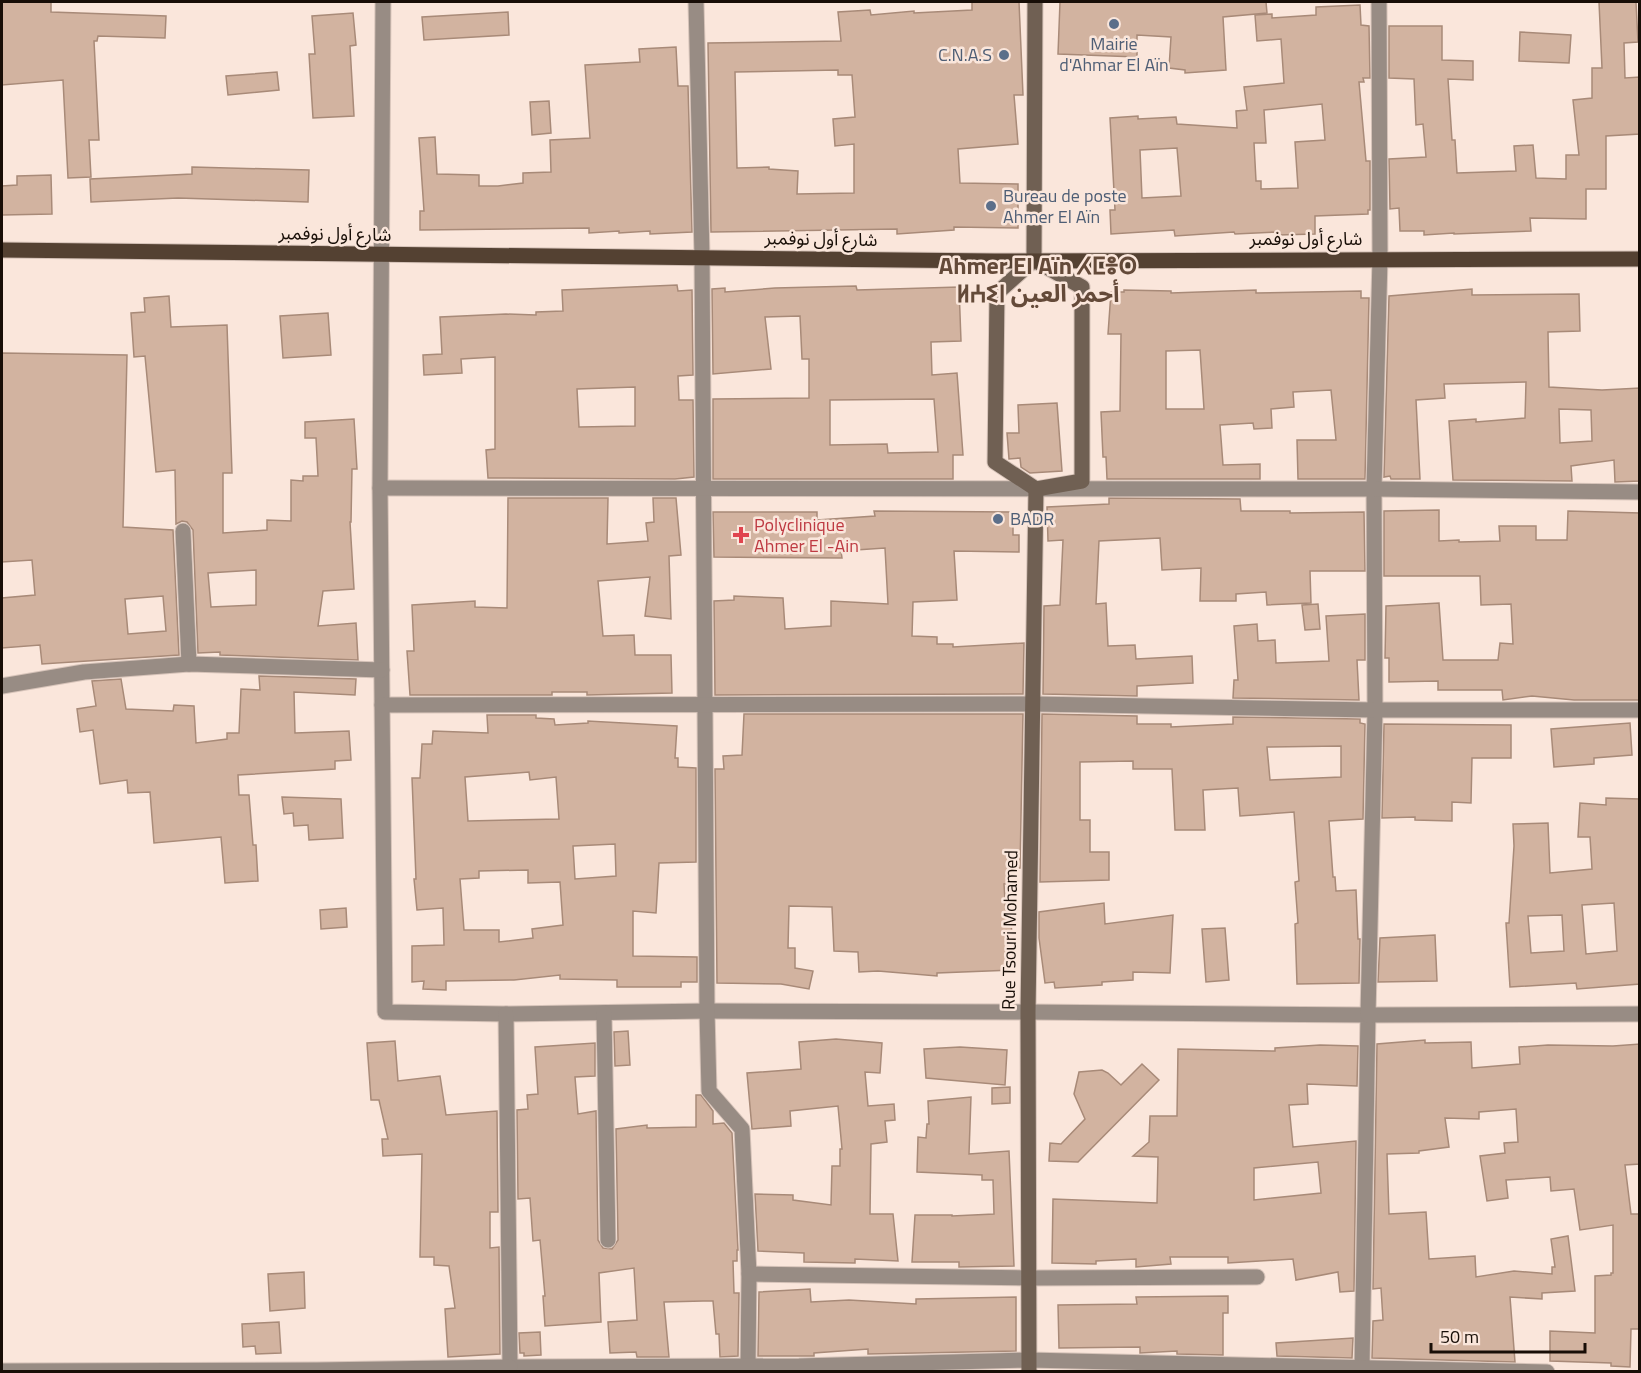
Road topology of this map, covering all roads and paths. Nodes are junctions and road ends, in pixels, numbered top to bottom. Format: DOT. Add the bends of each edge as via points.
graph roads {
  1 [pos="383,2"];
  2 [pos="696,2"];
  3 [pos="1035,2"];
  4 [pos="1379,2"];
  5 [pos="2,250"];
  6 [pos="382,254"];
  7 [pos="702,256"];
  8 [pos="1380,258"];
  9 [pos="1640,259"];
  10 [pos="1034,260"];
  11 [pos="380,488"];
  12 [pos="703,488"];
  13 [pos="1036,489"];
  14 [pos="1374,489"];
  15 [pos="1640,492"];
  16 [pos="183,531"];
  17 [pos="189,664"];
  18 [pos="382,670"];
  19 [pos="2,686"];
  20 [pos="705,704"];
  21 [pos="1034,704"];
  22 [pos="382,705"];
  23 [pos="1375,710"];
  24 [pos="1640,710"];
  25 [pos="707,1011"];
  26 [pos="1029,1012"];
  27 [pos="604,1013"];
  28 [pos="506,1014"];
  29 [pos="1640,1014"];
  30 [pos="1368,1015"];
  31 [pos="608,1240"];
  32 [pos="749,1274"];
  33 [pos="1257,1277"];
  34 [pos="1029,1278"];
  35 [pos="748,1366"];
  36 [pos="1029,1366"];
  37 [pos="510,1367"];
  38 [pos="892,1367"];
  39 [pos="1362,1367"];
  40 [pos="684,1369"];
  41 [pos="799,1369"];
  42 [pos="2,1371"];
  43 [pos="1547,1371"];
  1 -- 6 [label="street"];
  2 -- 7 [label="street"];
  3 -- 10 [label="street"];
  4 -- 8 [label="street"];
  5 -- 6 [label="main road, شارع أول نوفمبر"];
  6 -- 7 [label="main road, شارع أول نوفمبر"];
  6 -- 11 [label="street"];
  7 -- 10 [label="main road, شارع أول نوفمبر"];
  7 -- 12 [label="street"];
  8 -- 9 [label="main road, شارع أول نوفمبر"];
  8 -- 10 [label="main road, شارع أول نوفمبر"];
  8 -- 14 [label="street"];
  10 -- 13 [label="street" via="997,293 995,462"];
  10 -- 13 [label="street" via="1082,287 1082,481"];
  11 -- 12 [label="street"];
  11 -- 18 [label="street"];
  12 -- 13 [label="street"];
  12 -- 20 [label="street"];
  13 -- 14 [label="street"];
  13 -- 21 [label="street, Rue Tsouri Mohamed"];
  14 -- 15 [label="street"];
  14 -- 23 [label="street"];
  16 -- 17 [label="street"];
  17 -- 18 [label="street"];
  17 -- 19 [label="street" via="84,672"];
  18 -- 22 [label="street"];
  20 -- 21 [label="street"];
  20 -- 22 [label="street"];
  20 -- 25 [label="street"];
  21 -- 23 [label="street"];
  21 -- 26 [label="street, Rue Tsouri Mohamed"];
  22 -- 28 [label="street" via="385,1012"];
  23 -- 24 [label="street"];
  23 -- 30 [label="street"];
  25 -- 26 [label="street"];
  25 -- 27 [label="street"];
  25 -- 32 [label="street" via="709,1091 742,1129"];
  26 -- 30 [label="street"];
  26 -- 34 [label="street, Rue Tsouri Mohamed"];
  27 -- 28 [label="street"];
  27 -- 31 [label="street"];
  28 -- 37 [label="street"];
  29 -- 30 [label="street"];
  30 -- 39 [label="street"];
  32 -- 34 [label="street"];
  32 -- 35 [label="street"];
  33 -- 34 [label="street"];
  34 -- 36 [label="street, Rue Tsouri Mohamed"];
  35 -- 40 [label="street"];
  35 -- 41 [label="street"];
  36 -- 38 [label="street"];
  36 -- 39 [label="street"];
  37 -- 40 [label="street"];
  37 -- 42 [label="street"];
  38 -- 41 [label="street"];
  39 -- 43 [label="street"];
}
